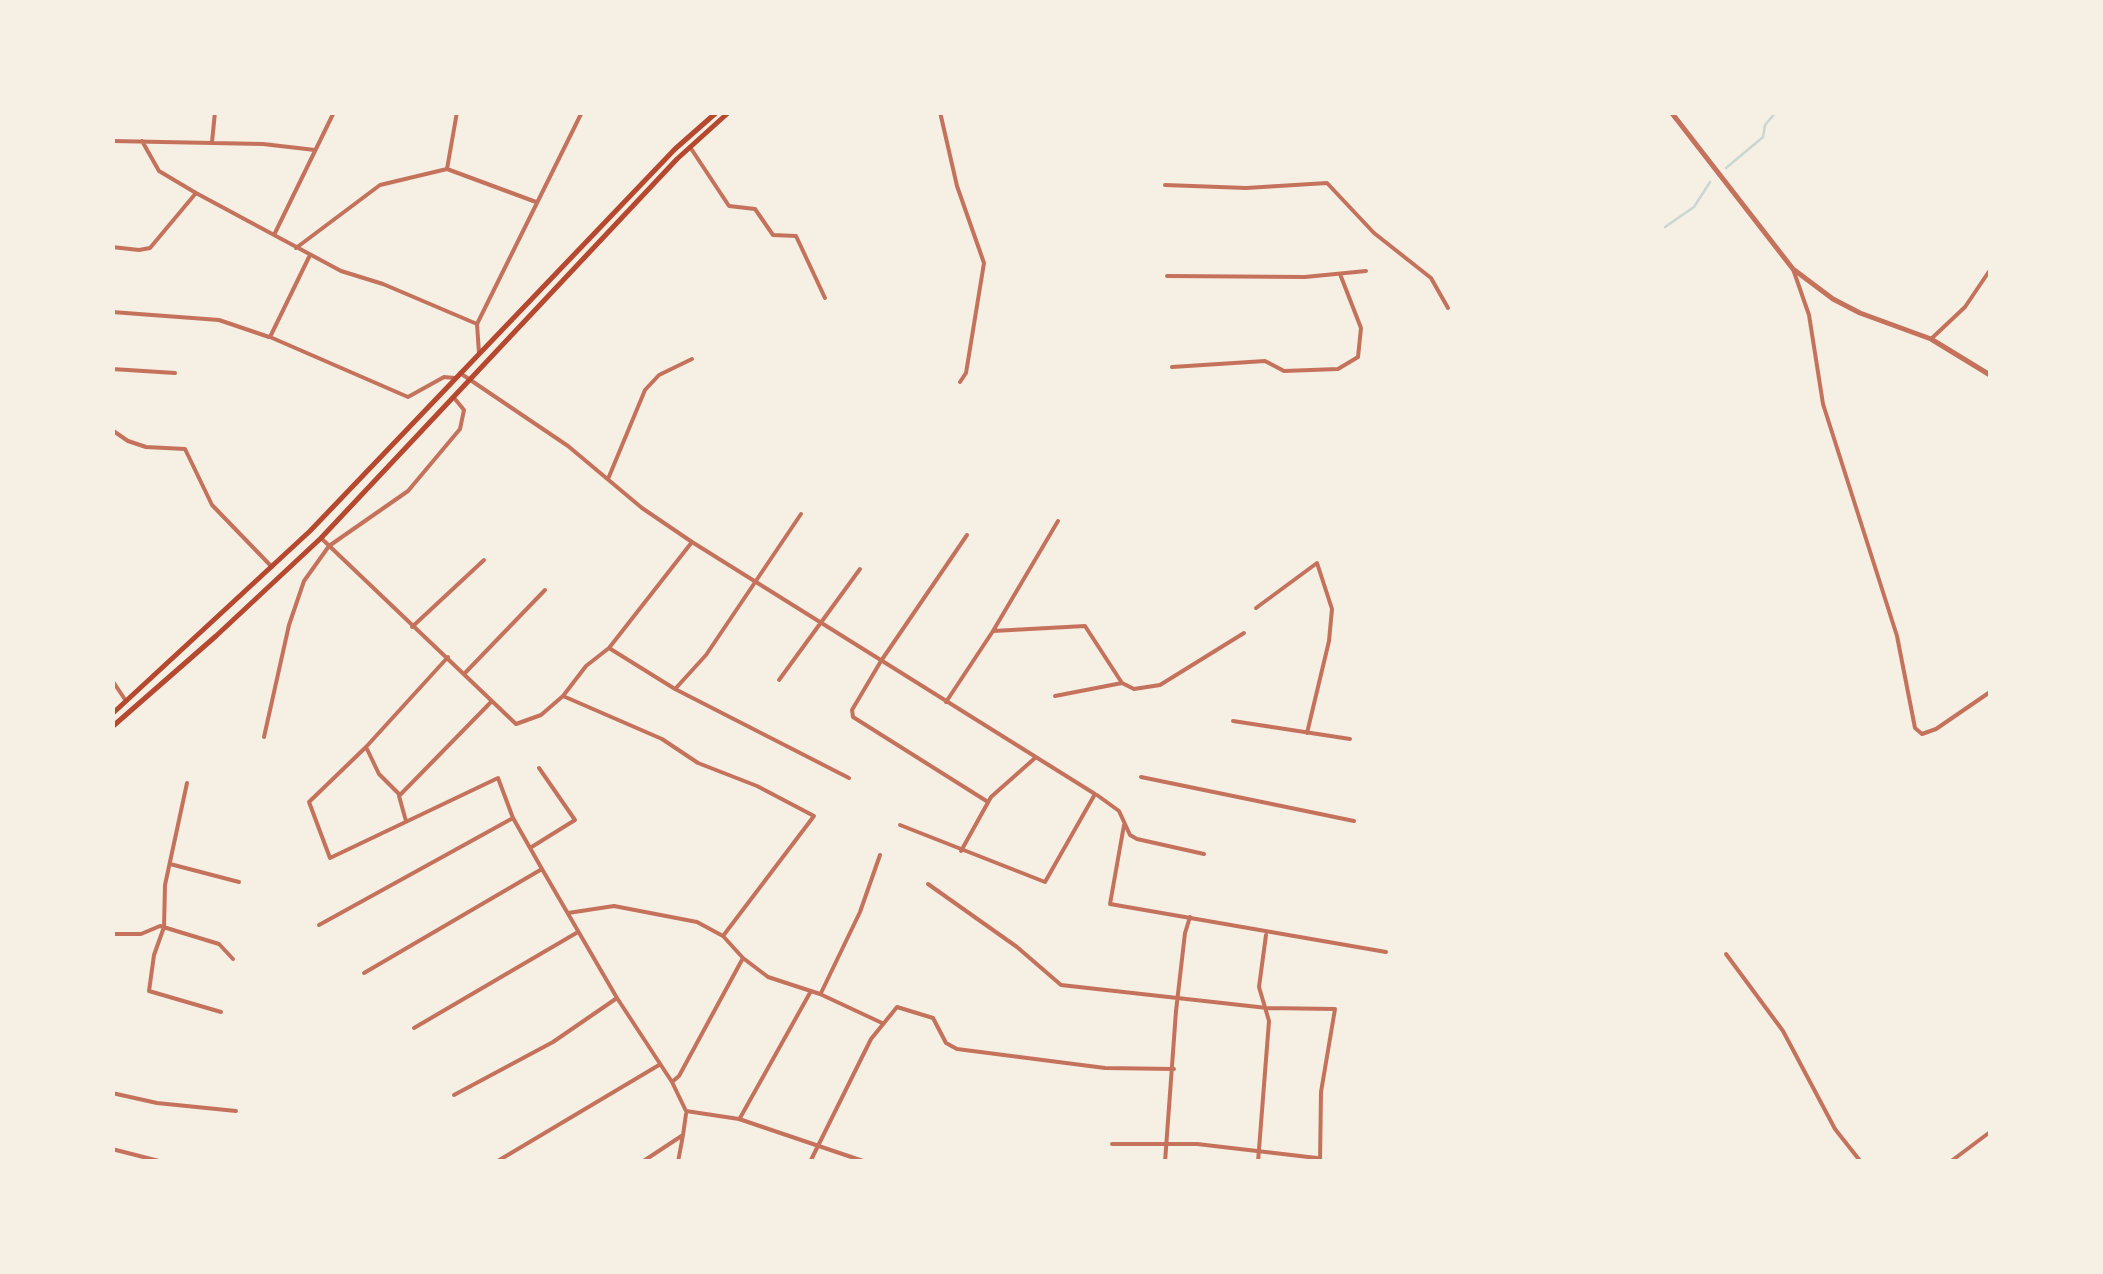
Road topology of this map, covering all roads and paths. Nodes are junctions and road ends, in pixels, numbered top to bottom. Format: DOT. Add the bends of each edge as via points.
graph roads {
  1 [pos="215,112"];
  2 [pos="334,112"];
  3 [pos="456,112"];
  4 [pos="582,112"];
  5 [pos="716,112"];
  6 [pos="729,112"];
  7 [pos="940,112"];
  8 [pos="1672,112"];
  9 [pos="112,140"];
  10 [pos="142,140"];
  11 [pos="212,142"];
  12 [pos="690,148"];
  13 [pos="315,150"];
  14 [pos="447,169"];
  15 [pos="1165,185"];
  16 [pos="196,194"];
  17 [pos="536,202"];
  18 [pos="274,235"];
  19 [pos="112,248"];
  20 [pos="296,248"];
  21 [pos="310,255"];
  22 [pos="1793,269"];
  23 [pos="1990,270"];
  24 [pos="1366,271"];
  25 [pos="1340,274"];
  26 [pos="1167,276"];
  27 [pos="825,298"];
  28 [pos="1448,308"];
  29 [pos="112,312"];
  30 [pos="477,324"];
  31 [pos="270,337"];
  32 [pos="1932,339"];
  33 [pos="479,354"];
  34 [pos="692,359"];
  35 [pos="1172,367"];
  36 [pos="112,369"];
  37 [pos="176,373"];
  38 [pos="458,375"];
  39 [pos="1990,375"];
  40 [pos="468,378"];
  41 [pos="960,382"];
  42 [pos="452,396"];
  43 [pos="112,430"];
  44 [pos="608,479"];
  45 [pos="801,514"];
  46 [pos="1058,521"];
  47 [pos="967,535"];
  48 [pos="321,538"];
  49 [pos="692,542"];
  50 [pos="329,546"];
  51 [pos="484,560"];
  52 [pos="272,566"];
  53 [pos="860,568"];
  54 [pos="757,581"];
  55 [pos="545,590"];
  56 [pos="1256,608"];
  57 [pos="823,623"];
  58 [pos="412,627"];
  59 [pos="993,631"];
  60 [pos="1244,633"];
  61 [pos="609,648"];
  62 [pos="448,657"];
  63 [pos="880,661"];
  64 [pos="464,674"];
  65 [pos="112,680"];
  66 [pos="779,680"];
  67 [pos="1122,683"];
  68 [pos="675,689"];
  69 [pos="1990,692"];
  70 [pos="563,696"];
  71 [pos="1055,696"];
  72 [pos="492,700"];
  73 [pos="126,701"];
  74 [pos="946,702"];
  75 [pos="112,714"];
  76 [pos="1233,722"];
  77 [pos="112,726"];
  78 [pos="1306,734"];
  79 [pos="264,736"];
  80 [pos="1350,739"];
  81 [pos="366,746"];
  82 [pos="1035,758"];
  83 [pos="539,768"];
  84 [pos="1141,777"];
  85 [pos="848,778"];
  86 [pos="187,783"];
  87 [pos="1095,794"];
  88 [pos="400,795"];
  89 [pos="988,802"];
  90 [pos="513,818"];
  91 [pos="406,821"];
  92 [pos="1354,821"];
  93 [pos="900,825"];
  94 [pos="1124,825"];
  95 [pos="530,848"];
  96 [pos="961,851"];
  97 [pos="1204,854"];
  98 [pos="880,855"];
  99 [pos="170,864"];
  100 [pos="542,869"];
  101 [pos="239,882"];
  102 [pos="928,884"];
  103 [pos="568,914"];
  104 [pos="1190,917"];
  105 [pos="319,925"];
  106 [pos="164,927"];
  107 [pos="579,931"];
  108 [pos="1266,933"];
  109 [pos="112,934"];
  110 [pos="723,936"];
  111 [pos="1386,952"];
  112 [pos="1726,954"];
  113 [pos="743,958"];
  114 [pos="233,959"];
  115 [pos="364,973"];
  116 [pos="811,991"];
  117 [pos="820,994"];
  118 [pos="617,998"];
  119 [pos="1178,999"];
  120 [pos="1267,1008"];
  121 [pos="221,1012"];
  122 [pos="882,1022"];
  123 [pos="414,1028"];
  124 [pos="659,1064"];
  125 [pos="1174,1069"];
  126 [pos="672,1082"];
  127 [pos="112,1093"];
  128 [pos="454,1095"];
  129 [pos="236,1111"];
  130 [pos="686,1111"];
  131 [pos="739,1119"];
  132 [pos="1990,1132"];
  133 [pos="684,1135"];
  134 [pos="1168,1143"];
  135 [pos="1112,1144"];
  136 [pos="818,1145"];
  137 [pos="112,1149"];
  138 [pos="1259,1150"];
  139 [pos="1319,1160"];
  140 [pos="163,1162"];
  141 [pos="496,1162"];
  142 [pos="642,1162"];
  143 [pos="678,1162"];
  144 [pos="810,1162"];
  145 [pos="866,1162"];
  146 [pos="1165,1162"];
  147 [pos="1258,1162"];
  148 [pos="1861,1162"];
  149 [pos="1950,1162"];
  1 -- 11 [label="street"];
  2 -- 13 [label="street"];
  3 -- 14 [label="street"];
  4 -- 17 [label="street"];
  5 -- 33 [label="main road"];
  6 -- 12 [label="main road"];
  7 -- 41 [label="street" via="984,263"];
  8 -- 22 [label="street"];
  9 -- 10 [label="street"];
  10 -- 11 [label="street"];
  10 -- 16 [label="street" via="159,171"];
  11 -- 13 [label="street"];
  12 -- 27 [label="street" via="729,206 754,209 773,236 796,236"];
  12 -- 40 [label="main road"];
  13 -- 18 [label="street"];
  14 -- 17 [label="street"];
  14 -- 20 [label="street" via="380,184"];
  15 -- 28 [label="street" via="1327,183 1374,233 1431,278"];
  16 -- 18 [label="street"];
  16 -- 19 [label="street" via="150,248"];
  17 -- 30 [label="street"];
  18 -- 20 [label="street"];
  20 -- 21 [label="street"];
  21 -- 30 [label="street"];
  21 -- 31 [label="street"];
  22 -- 32 [label="street" via="1832,299"];
  22 -- 69 [label="street" via="1809,315 1824,404 1898,636 1915,728 1922,734 1936,730"];
  23 -- 32 [label="street"];
  24 -- 25 [label="street"];
  25 -- 26 [label="street"];
  25 -- 35 [label="street" via="1361,328 1358,356 1338,369 1284,371 1254,361"];
  29 -- 31 [label="street" via="219,320"];
  30 -- 33 [label="street"];
  31 -- 38 [label="street" via="408,397"];
  32 -- 39 [label="street"];
  33 -- 38 [label="main road"];
  34 -- 44 [label="street" via="658,375 645,390"];
  36 -- 37 [label="street"];
  38 -- 40 [label="street"];
  38 -- 52 [label="main road"];
  40 -- 42 [label="main road"];
  40 -- 44 [label="street"];
  42 -- 48 [label="main road"];
  42 -- 50 [label="street" via="464,410 460,429 408,491"];
  43 -- 52 [label="street" via="146,447 185,449 212,505"];
  44 -- 49 [label="street"];
  45 -- 54 [label="street"];
  46 -- 59 [label="street"];
  47 -- 63 [label="street"];
  48 -- 50 [label="street"];
  48 -- 77 [label="main road"];
  49 -- 54 [label="street"];
  49 -- 61 [label="street"];
  50 -- 58 [label="street"];
  50 -- 79 [label="street" via="304,581"];
  51 -- 58 [label="street"];
  52 -- 73 [label="main road"];
  53 -- 57 [label="street"];
  54 -- 57 [label="street"];
  54 -- 68 [label="street"];
  55 -- 64 [label="street"];
  56 -- 78 [label="street" via="1318,563 1332,609"];
  57 -- 63 [label="street"];
  57 -- 66 [label="street"];
  58 -- 62 [label="street"];
  59 -- 67 [label="street" via="1085,626"];
  59 -- 74 [label="street"];
  60 -- 67 [label="street" via="1160,685 1134,689"];
  61 -- 68 [label="street"];
  61 -- 70 [label="street"];
  62 -- 64 [label="street"];
  62 -- 81 [label="street"];
  63 -- 74 [label="street"];
  63 -- 89 [label="street" via="853,717"];
  64 -- 72 [label="street"];
  65 -- 73 [label="street"];
  67 -- 71 [label="street"];
  68 -- 85 [label="street"];
  70 -- 72 [label="street" via="541,715 516,724"];
  70 -- 110 [label="street" via="814,816"];
  72 -- 88 [label="street"];
  73 -- 75 [label="main road"];
  74 -- 82 [label="street"];
  76 -- 78 [label="street"];
  78 -- 80 [label="street"];
  81 -- 88 [label="street" via="379,774"];
  81 -- 91 [label="street" via="308,802 330,858"];
  82 -- 87 [label="street"];
  82 -- 89 [label="street"];
  83 -- 95 [label="street" via="575,820"];
  84 -- 92 [label="street"];
  86 -- 99 [label="street"];
  87 -- 94 [label="street" via="1119,811"];
  87 -- 96 [label="street" via="1045,882"];
  88 -- 91 [label="street"];
  89 -- 96 [label="street"];
  90 -- 91 [label="street" via="498,778"];
  90 -- 95 [label="street"];
  90 -- 105 [label="street"];
  93 -- 96 [label="street"];
  94 -- 97 [label="street" via="1137,839"];
  94 -- 104 [label="street" via="1110,904"];
  95 -- 100 [label="street"];
  98 -- 117 [label="street"];
  99 -- 101 [label="street"];
  99 -- 106 [label="street"];
  100 -- 103 [label="street"];
  100 -- 115 [label="street"];
  102 -- 119 [label="street" via="1018,946 1061,986"];
  103 -- 107 [label="street"];
  103 -- 110 [label="street" via="614,906 697,922"];
  104 -- 108 [label="street"];
  104 -- 119 [label="street"];
  106 -- 109 [label="street"];
  106 -- 114 [label="street" via="219,944"];
  106 -- 121 [label="street" via="148,991"];
  107 -- 118 [label="street"];
  107 -- 123 [label="street"];
  108 -- 111 [label="street"];
  108 -- 120 [label="street" via="1259,987"];
  110 -- 113 [label="street"];
  112 -- 148 [label="street" via="1783,1032"];
  113 -- 116 [label="street" via="768,977"];
  113 -- 126 [label="street"];
  116 -- 117 [label="street"];
  116 -- 131 [label="street"];
  117 -- 122 [label="street"];
  118 -- 124 [label="street"];
  118 -- 128 [label="street" via="553,1042"];
  119 -- 120 [label="street"];
  119 -- 125 [label="street"];
  120 -- 138 [label="street"];
  120 -- 139 [label="street" via="1335,1010 1321,1092"];
  122 -- 125 [label="street" via="901,1006 934,1018 946,1043 957,1049 1105,1068"];
  122 -- 136 [label="street"];
  124 -- 126 [label="street"];
  124 -- 141 [label="street"];
  125 -- 134 [label="street"];
  126 -- 130 [label="street"];
  127 -- 129 [label="street"];
  130 -- 131 [label="street"];
  130 -- 133 [label="street"];
  131 -- 136 [label="street"];
  132 -- 149 [label="street"];
  133 -- 142 [label="street"];
  133 -- 143 [label="street"];
  134 -- 135 [label="street"];
  134 -- 138 [label="street"];
  134 -- 146 [label="street"];
  136 -- 144 [label="street"];
  136 -- 145 [label="street"];
  137 -- 140 [label="street"];
  138 -- 139 [label="street"];
  138 -- 147 [label="street"];
}
